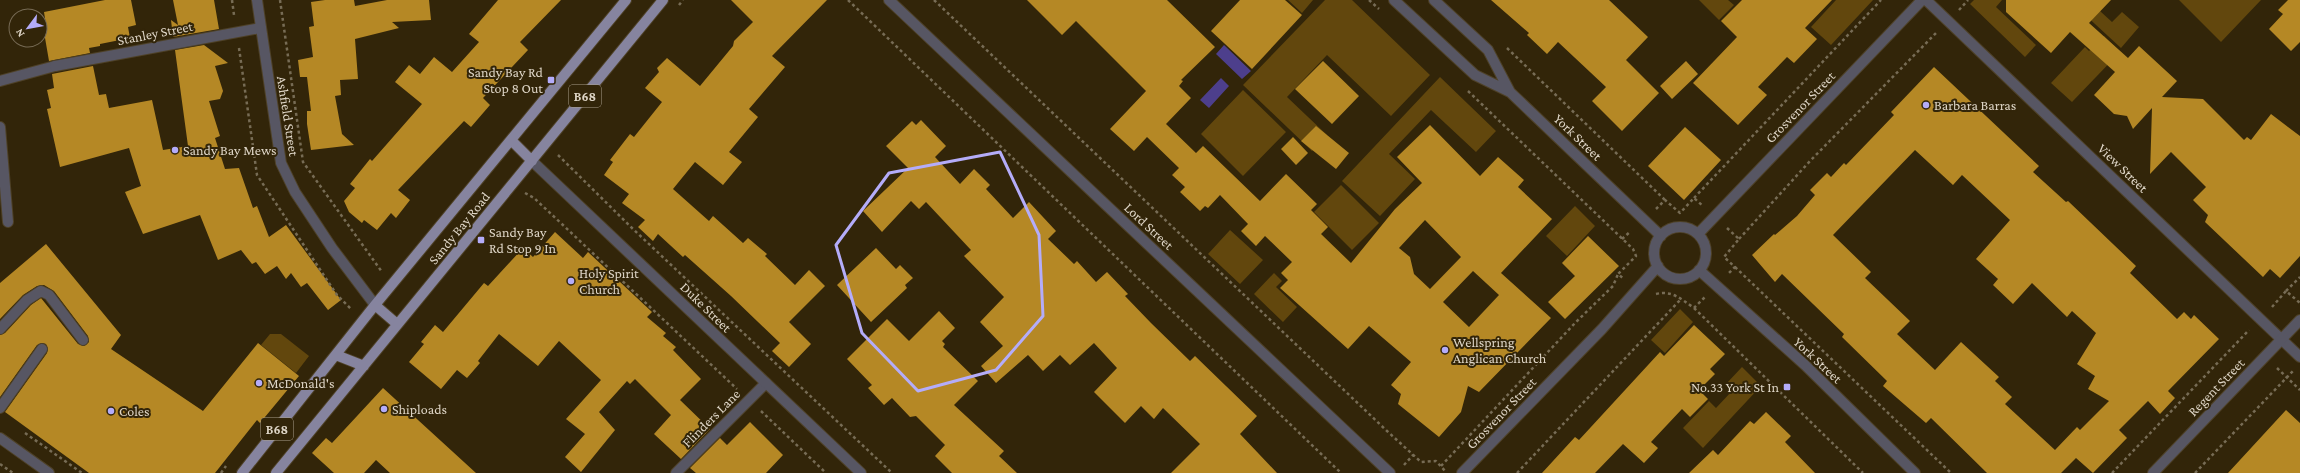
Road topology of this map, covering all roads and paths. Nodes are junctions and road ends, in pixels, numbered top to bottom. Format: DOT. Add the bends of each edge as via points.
graph roads {
  1 [pos="257,0"];
  2 [pos="280,0"];
  3 [pos="626,0"];
  4 [pos="664,0"];
  5 [pos="848,0"];
  6 [pos="889,0"];
  7 [pos="934,0"];
  8 [pos="1369,0"];
  9 [pos="1394,0"];
  10 [pos="1434,0"];
  11 [pos="1881,0"];
  12 [pos="1922,0"];
  13 [pos="1926,0"];
  14 [pos="1968,0"];
  15 [pos="1385,14"];
  16 [pos="1948,21"];
  17 [pos="260,28"];
  18 [pos="1504,46"];
  19 [pos="0,81"];
  20 [pos="1465,88"];
  21 [pos="1510,92"];
  22 [pos="0,127"];
  23 [pos="512,142"];
  24 [pos="556,153"];
  25 [pos="532,161"];
  26 [pos="524,193"];
  27 [pos="1694,198"];
  28 [pos="1666,200"];
  29 [pos="1715,217"];
  30 [pos="1644,220"];
  31 [pos="8,222"];
  32 [pos="1698,234"];
  33 [pos="1661,236"];
  34 [pos="1622,239"];
  35 [pos="1739,239"];
  36 [pos="1658,266"];
  37 [pos="1735,267"];
  38 [pos="1699,270"];
  39 [pos="382,273"];
  40 [pos="1618,274"];
  41 [pos="2300,277"];
  42 [pos="1716,285"];
  43 [pos="1636,291"];
  44 [pos="2286,291"];
  45 [pos="1680,299"];
  46 [pos="2300,303"];
  47 [pos="375,305"];
  48 [pos="1694,308"];
  49 [pos="2260,319"];
  50 [pos="2300,320"];
  51 [pos="397,324"];
  52 [pos="0,329"];
  53 [pos="2282,339"];
  54 [pos="83,340"];
  55 [pos="42,349"];
  56 [pos="336,355"];
  57 [pos="2265,356"];
  58 [pos="2300,357"];
  59 [pos="364,366"];
  60 [pos="2296,368"];
  61 [pos="2287,377"];
  62 [pos="766,383"];
  63 [pos="2300,390"];
  64 [pos="748,400"];
  65 [pos="0,408"];
  66 [pos="19,429"];
  67 [pos="0,438"];
  68 [pos="0,464"];
  69 [pos="1441,466"];
  70 [pos="13,473"];
  71 [pos="49,473"];
  72 [pos="82,473"];
  73 [pos="242,473"];
  74 [pos="276,473"];
  75 [pos="676,473"];
  76 [pos="826,473"];
  77 [pos="861,473"];
  78 [pos="892,473"];
  79 [pos="1341,473"];
  80 [pos="1390,473"];
  81 [pos="1447,473"];
  82 [pos="1462,473"];
  83 [pos="1517,473"];
  84 [pos="1863,473"];
  85 [pos="1915,473"];
  86 [pos="1951,473"];
  87 [pos="2112,473"];
  88 [pos="2153,473"];
  89 [pos="2195,473"];
  1 -- 17 [label="street, Ashfield Street"];
  2 -- 39 [label="path" via="302,162"];
  3 -- 23 [label="main road, Sandy Bay Road / B68"];
  4 -- 25 [label="main road, Sandy Bay Road / B68"];
  5 -- 79 [label="path"];
  6 -- 80 [label="street, Lord Street"];
  7 -- 69 [label="path" via="1392,436 1421,462 1436,461"];
  8 -- 15 [label="path"];
  9 -- 21 [label="street, York Street" via="1475,75"];
  10 -- 21 [label="street, York Street" via="1488,50"];
  11 -- 27 [label="path"];
  12 -- 29 [label="street, Grosvenor Street"];
  13 -- 16 [label="street, View Street"];
  14 -- 16 [label="path"];
  16 -- 35 [label="path" via="1810,161"];
  16 -- 49 [label="street, View Street"];
  17 -- 19 [label="street, Stanley Street" via="55,66"];
  17 -- 47 [label="street, Ashfield Street" via="281,163 295,192 332,248"];
  18 -- 28 [label="path"];
  20 -- 34 [label="path"];
  21 -- 30 [label="street, York Street"];
  22 -- 31 [label="street"];
  23 -- 25 [label="main road"];
  23 -- 47 [label="main road, Sandy Bay Road / B68"];
  24 -- 78 [label="path"];
  25 -- 51 [label="main road, Sandy Bay Road / B68"];
  25 -- 62 [label="street, Duke Street"];
  26 -- 64 [label="path" via="534,198"];
  27 -- 28 [label="path" via="1680,213"];
  27 -- 29 [label="path"];
  28 -- 30 [label="path"];
  29 -- 32 [label="street, Grosvenor Street"];
  29 -- 35 [label="path"];
  30 -- 33 [label="street, York Street"];
  30 -- 34 [label="path"];
  32 -- 33 [label="street" via="1691,229 1675,227"];
  32 -- 38 [label="street" via="1703,240 1706,256"];
  33 -- 36 [label="street" via="1654,251"];
  34 -- 40 [label="path" via="1636,256"];
  35 -- 37 [label="path" via="1724,257"];
  36 -- 38 [label="street" via="1667,275 1678,279 1694,275"];
  36 -- 43 [label="street, Grosvenor Street"];
  37 -- 42 [label="path"];
  37 -- 86 [label="path"];
  38 -- 42 [label="street, York Street"];
  40 -- 43 [label="path"];
  40 -- 69 [label="path" via="1613,286"];
  41 -- 44 [label="path"];
  42 -- 48 [label="path"];
  42 -- 85 [label="street, York Street" via="1805,365"];
  43 -- 45 [label="path" via="1647,300 1653,294 1664,292 1676,295"];
  43 -- 82 [label="street, Grosvenor Street"];
  44 -- 46 [label="path"];
  44 -- 49 [label="path"];
  45 -- 48 [label="path"];
  45 -- 83 [label="path"];
  47 -- 51 [label="main road"];
  47 -- 56 [label="main road, Sandy Bay Road / B68"];
  48 -- 84 [label="path"];
  49 -- 53 [label="street, View Street"];
  49 -- 87 [label="path"];
  50 -- 53 [label="street, Regent Street"];
  51 -- 59 [label="main road, Sandy Bay Road / B68"];
  52 -- 54 [label="street" via="26,300 41,291 49,295"];
  53 -- 57 [label="street, Regent Street"];
  53 -- 58 [label="street, View Street"];
  55 -- 65 [label="street"];
  56 -- 59 [label="main road"];
  56 -- 73 [label="main road, Sandy Bay Road / B68"];
  57 -- 61 [label="path"];
  57 -- 88 [label="street, Regent Street"];
  59 -- 74 [label="main road, Sandy Bay Road / B68"];
  60 -- 61 [label="path"];
  61 -- 63 [label="path"];
  61 -- 89 [label="path"];
  62 -- 64 [label="street, Flinders Lane"];
  62 -- 77 [label="street, Duke Street"];
  64 -- 75 [label="street, Flinders Lane"];
  64 -- 76 [label="path"];
  66 -- 72 [label="path"];
  67 -- 71 [label="street"];
  68 -- 70 [label="path"];
  69 -- 81 [label="path"];
}
